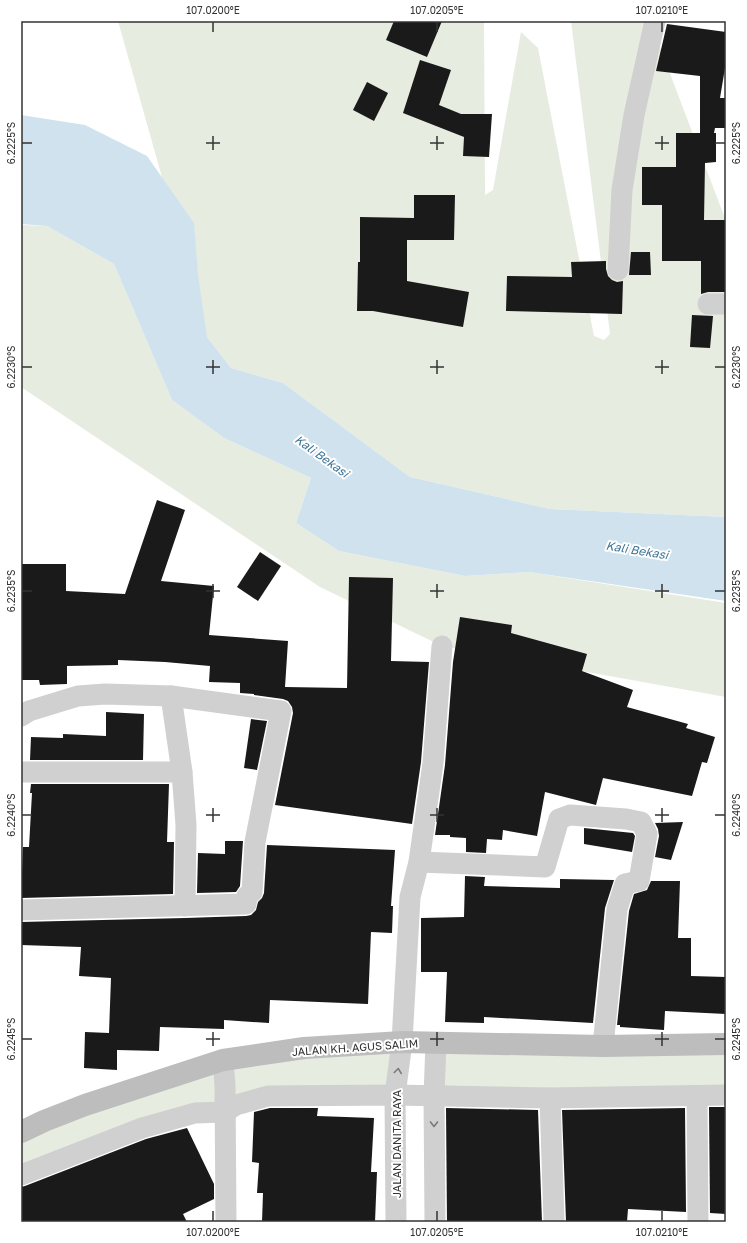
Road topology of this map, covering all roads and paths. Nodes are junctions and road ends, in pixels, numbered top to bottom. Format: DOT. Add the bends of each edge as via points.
graph roads {
  1 [pos="655,21"];
  2 [pos="618,270"];
  3 [pos="442,646"];
  4 [pos="171,696"];
  5 [pos="21,716"];
  6 [pos="21,772"];
  7 [pos="182,772"];
  8 [pos="418,862"];
  9 [pos="185,906"];
  10 [pos="21,910"];
  11 [pos="402,1042"];
  12 [pos="436,1043"];
  13 [pos="726,1044"];
  14 [pos="603,1046"];
  15 [pos="223,1060"];
  16 [pos="395,1095"];
  17 [pos="726,1095"];
  18 [pos="434,1096"];
  19 [pos="697,1096"];
  20 [pos="550,1098"];
  21 [pos="225,1112"];
  22 [pos="21,1132"];
  23 [pos="21,1176"];
  24 [pos="226,1222"];
  25 [pos="396,1222"];
  26 [pos="435,1222"];
  27 [pos="554,1222"];
  28 [pos="698,1222"];
  1 -- 2 [label="street" via="634,115 622,190"];
  3 -- 8 [label="street, JALAN DANITA RAYA" via="433,763"];
  4 -- 5 [label="street" via="78,696 29,711"];
  4 -- 7 [label="street"];
  4 -- 9 [label="street" via="281,712 255,842 252,892 247,896 246,904"];
  6 -- 7 [label="street"];
  7 -- 9 [label="street" via="186,825"];
  8 -- 11 [label="street, JALAN DANITA RAYA" via="410,897"];
  8 -- 14 [label="street" via="544,867 559,819 570,815 641,822 647,834 639,881 625,884 617,909"];
  9 -- 10 [label="street"];
  11 -- 12 [label="street, JALAN KH. AGUS SALIM"];
  11 -- 15 [label="street, JALAN KH. AGUS SALIM" via="304,1048"];
  16 -- 11 [label="street, JALAN DANITA RAYA, one-way"];
  12 -- 14 [label="street, JALAN KH. AGUS SALIM"];
  12 -- 18 [label="street"];
  13 -- 14 [label="street, JALAN KH. AGUS SALIM"];
  15 -- 21 [label="street"];
  15 -- 22 [label="street, JALAN KH. AGUS SALIM" via="85,1105"];
  16 -- 18 [label="street"];
  16 -- 21 [label="street" via="268,1096 236,1105"];
  16 -- 25 [label="street, JALAN DANITA RAYA"];
  17 -- 19 [label="street"];
  18 -- 20 [label="street"];
  18 -- 26 [label="street, one-way"];
  19 -- 20 [label="street"];
  19 -- 28 [label="street"];
  20 -- 27 [label="street"];
  21 -- 23 [label="street" via="195,1113 142,1128"];
  21 -- 24 [label="street"];
}
